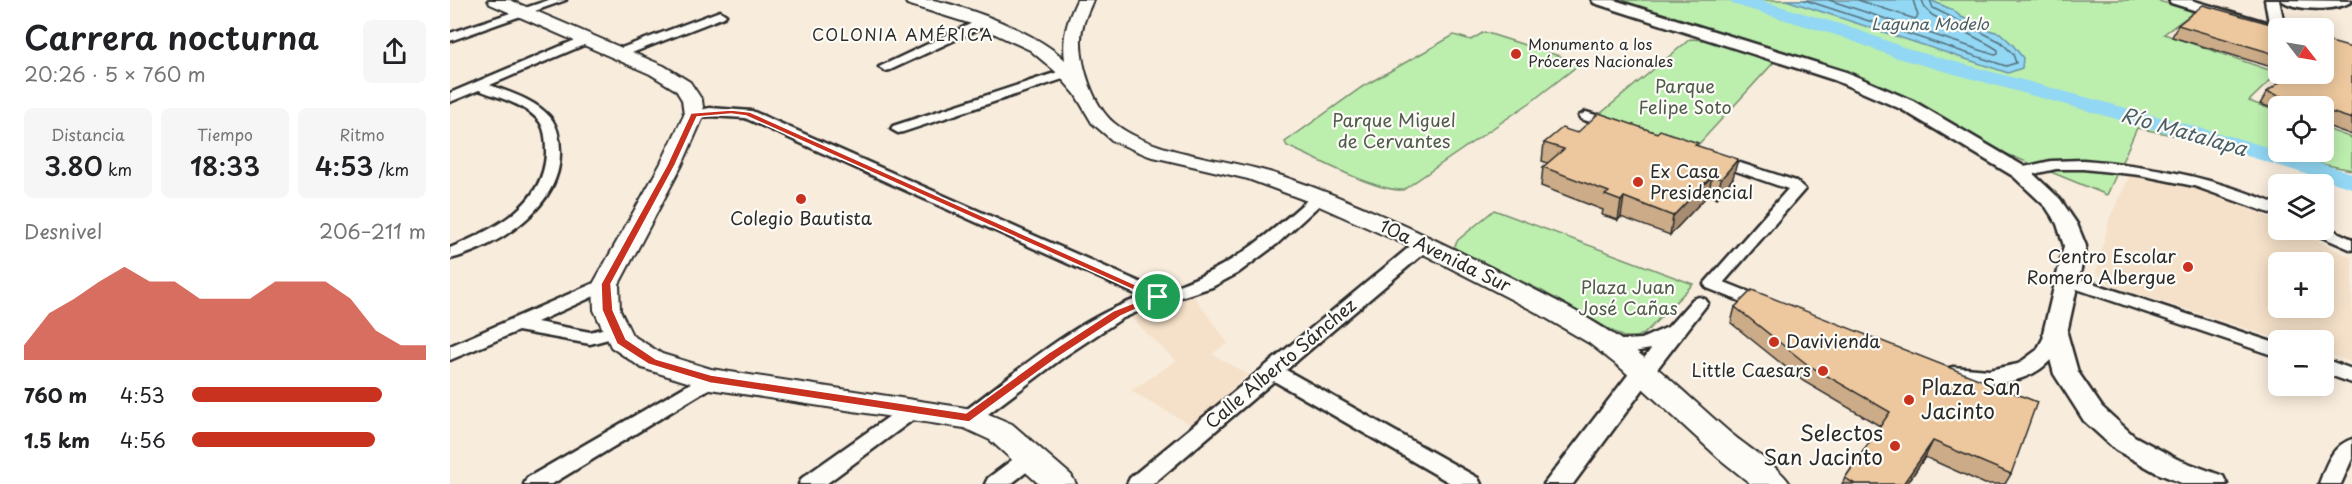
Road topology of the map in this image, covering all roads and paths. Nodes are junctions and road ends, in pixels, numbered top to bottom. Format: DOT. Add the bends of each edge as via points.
graph roads {
  1 [pos="495,0"];
  2 [pos="560,0"];
  3 [pos="913,0"];
  4 [pos="1084,0"];
  5 [pos="1599,0"];
  6 [pos="2176,0"];
  7 [pos="2272,0"];
  8 [pos="2287,0"];
  9 [pos="2347,0"];
  10 [pos="525,12"];
  11 [pos="720,15"];
  12 [pos="2276,18"];
  13 [pos="981,23"];
  14 [pos="1074,25"];
  15 [pos="2268,27"];
  16 [pos="1002,31"];
  17 [pos="450,37"];
  18 [pos="587,39"];
  19 [pos="620,53"];
  20 [pos="885,67"];
  21 [pos="1067,73"];
  22 [pos="477,85"];
  23 [pos="1086,96"];
  24 [pos="450,98"];
  25 [pos="694,115"];
  26 [pos="1586,116"];
  27 [pos="898,129"];
  28 [pos="1629,130"];
  29 [pos="1705,156"];
  30 [pos="2020,172"];
  31 [pos="1319,198"];
  32 [pos="2268,206"];
  33 [pos="2334,237"];
  34 [pos="1424,244"];
  35 [pos="2352,245"];
  36 [pos="450,254"];
  37 [pos="2068,280"];
  38 [pos="606,284"];
  39 [pos="1158,297"];
  40 [pos="1699,303"];
  41 [pos="1778,310"];
  42 [pos="514,324"];
  43 [pos="1676,330"];
  44 [pos="617,331"];
  45 [pos="2055,333"];
  46 [pos="1611,346"];
  47 [pos="2268,348"];
  48 [pos="450,354"];
  49 [pos="2334,370"];
  50 [pos="1272,371"];
  51 [pos="1940,372"];
  52 [pos="1644,373"];
  53 [pos="2352,376"];
  54 [pos="710,379"];
  55 [pos="911,411"];
  56 [pos="969,418"];
  57 [pos="2352,447"];
  58 [pos="1031,456"];
  59 [pos="535,484"];
  60 [pos="810,484"];
  61 [pos="996,484"];
  62 [pos="1060,484"];
  63 [pos="1138,484"];
  64 [pos="1470,484"];
  65 [pos="1558,484"];
  66 [pos="1774,484"];
  67 [pos="2212,484"];
  68 [pos="2330,484"];
  1 -- 10 [label="main road"];
  2 -- 10 [label="street"];
  3 -- 13 [label="main road, 10a Avenida Sur"];
  4 -- 14 [label="main road"];
  5 -- 30 [label="street" via="1849,79 1907,105"];
  6 -- 15 [label="street"];
  7 -- 12 [label="street"];
  8 -- 9 [label="street" via="2322,6"];
  10 -- 17 [label="street"];
  10 -- 18 [label="main road"];
  11 -- 19 [label="street"];
  13 -- 16 [label="main road, 10a Avenida Sur"];
  13 -- 20 [label="street"];
  14 -- 16 [label="main road, 10a Avenida Sur" via="1063,36 1047,40"];
  14 -- 23 [label="main road, 10a Avenida Sur" via="1073,52"];
  16 -- 21 [label="main road, 10a Avenida Sur" via="1043,51"];
  18 -- 19 [label="main road"];
  18 -- 22 [label="street"];
  19 -- 25 [label="main road" via="683,86 692,100"];
  21 -- 23 [label="main road, 10a Avenida Sur"];
  21 -- 27 [label="street"];
  22 -- 24 [label="street"];
  22 -- 36 [label="street" via="529,107 546,122 554,142 552,166 542,194 518,220"];
  23 -- 31 [label="main road, 10a Avenida Sur" via="1106,127 1140,145 1254,173"];
  25 -- 38 [label="main road"];
  25 -- 39 [label="street" via="747,114"];
  26 -- 28 [label="street"];
  29 -- 41 [label="street" via="1797,189 1713,285"];
  30 -- 32 [label="street" via="2055,165 2156,172"];
  30 -- 37 [label="street" via="2053,202 2067,224 2075,246"];
  31 -- 34 [label="main road, 10a Avenida Sur"];
  31 -- 39 [label="street" via="1227,272"];
  33 -- 35 [label="street"];
  34 -- 46 [label="main road, 10a Avenida Sur" via="1539,302"];
  34 -- 50 [label="street, Calle Alberto Sánchez"];
  37 -- 45 [label="street"];
  37 -- 47 [label="street"];
  38 -- 42 [label="street"];
  38 -- 44 [label="main road" via="608,310"];
  39 -- 56 [label="street" via="1117,314 1054,354"];
  40 -- 43 [label="street"];
  42 -- 44 [label="street" via="590,338"];
  42 -- 48 [label="street"];
  43 -- 46 [label="street" via="1637,348"];
  43 -- 52 [label="street"];
  44 -- 54 [label="main road" via="621,341 652,361"];
  45 -- 51 [label="street" via="2043,356 2021,369 1989,378"];
  45 -- 67 [label="street" via="2066,374 2093,414 2136,449"];
  46 -- 52 [label="main road, 10a Avenida Sur"];
  49 -- 53 [label="street"];
  50 -- 63 [label="street, Calle Alberto Sánchez"];
  50 -- 64 [label="street"];
  52 -- 65 [label="street"];
  52 -- 66 [label="main road, 10a Avenida Sur" via="1743,462"];
  54 -- 55 [label="main road"];
  54 -- 59 [label="street"];
  55 -- 56 [label="main road"];
  55 -- 60 [label="street"];
  56 -- 58 [label="main road" via="1001,432"];
  57 -- 68 [label="street" via="2340,458"];
  58 -- 61 [label="street"];
  58 -- 62 [label="main road"];
}
